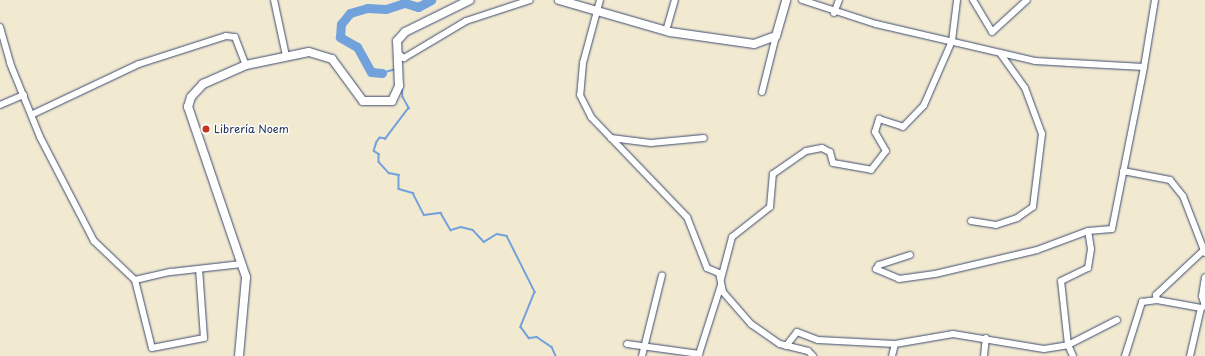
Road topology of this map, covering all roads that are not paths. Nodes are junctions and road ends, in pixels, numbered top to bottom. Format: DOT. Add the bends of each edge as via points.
graph roads {
  1 [pos="274,0"];
  2 [pos="470,0"];
  3 [pos="530,0"];
  4 [pos="559,0"];
  5 [pos="600,0"];
  6 [pos="675,0"];
  7 [pos="786,0"];
  8 [pos="802,0"];
  9 [pos="839,0"];
  10 [pos="957,0"];
  11 [pos="973,0"];
  12 [pos="1028,0"];
  13 [pos="1155,0"];
  14 [pos="596,12"];
  15 [pos="834,12"];
  16 [pos="0,27"];
  17 [pos="666,31"];
  18 [pos="776,36"];
  19 [pos="952,41"];
  20 [pos="1000,53"];
  21 [pos="286,56"];
  22 [pos="397,57"];
  23 [pos="246,65"];
  24 [pos="1144,66"];
  25 [pos="762,92"];
  26 [pos="24,95"];
  27 [pos="0,105"];
  28 [pos="33,114"];
  29 [pos="611,138"];
  30 [pos="704,138"];
  31 [pos="1123,171"];
  32 [pos="971,221"];
  33 [pos="1088,231"];
  34 [pos="1204,251"];
  35 [pos="910,255"];
  36 [pos="242,264"];
  37 [pos="200,269"];
  38 [pos="662,275"];
  39 [pos="1205,277"];
  40 [pos="134,280"];
  41 [pos="721,281"];
  42 [pos="1157,300"];
  43 [pos="1201,308"];
  44 [pos="1117,320"];
  45 [pos="986,338"];
  46 [pos="627,344"];
  47 [pos="895,344"];
  48 [pos="643,345"];
  49 [pos="1068,345"];
  50 [pos="786,346"];
  51 [pos="699,355"];
  52 [pos="239,356"];
  53 [pos="642,356"];
  54 [pos="813,356"];
  55 [pos="892,356"];
  56 [pos="984,356"];
  57 [pos="1073,356"];
  58 [pos="1125,356"];
  59 [pos="1190,356"];
  1 -- 21 [label="street"];
  2 -- 22 [label="main road" via="404,32 397,41"];
  3 -- 22 [label="street" via="466,21 404,58"];
  4 -- 14 [label="main road"];
  5 -- 14 [label="street"];
  6 -- 17 [label="street"];
  7 -- 18 [label="main road"];
  8 -- 15 [label="street"];
  9 -- 15 [label="street"];
  10 -- 19 [label="street"];
  11 -- 12 [label="street" via="992,32"];
  13 -- 24 [label="street"];
  14 -- 17 [label="main road"];
  14 -- 29 [label="street" via="583,63 580,95 591,117"];
  15 -- 19 [label="street"];
  16 -- 26 [label="street" via="10,63"];
  17 -- 18 [label="main road" via="754,44"];
  18 -- 25 [label="street"];
  19 -- 20 [label="street"];
  19 -- 41 [label="street" via="924,106 903,127 879,119 875,132 886,151 871,170 833,162 830,152 822,148 806,151 773,174 770,207 732,237"];
  20 -- 24 [label="street" via="1034,61"];
  20 -- 32 [label="street" via="1025,88 1042,134 1033,207 1017,218 996,225"];
  21 -- 22 [label="main road" via="309,52 332,59 363,101 392,101 399,86"];
  21 -- 23 [label="main road"];
  23 -- 28 [label="street" via="235,37 226,36 139,64"];
  23 -- 36 [label="main road" via="203,84 191,97 188,107"];
  24 -- 31 [label="street"];
  26 -- 27 [label="street"];
  26 -- 28 [label="street"];
  28 -- 40 [label="street" via="40,137 94,241"];
  29 -- 30 [label="street" via="651,143"];
  29 -- 41 [label="street" via="687,217 707,268 719,273"];
  31 -- 33 [label="street" via="1112,229"];
  31 -- 34 [label="street" via="1170,180 1183,196"];
  33 -- 35 [label="street" via="1037,250 935,274 899,279 876,269 879,265"];
  33 -- 49 [label="street" via="1091,249 1088,268 1061,281"];
  34 -- 42 [label="street" via="1156,295"];
  36 -- 37 [label="street"];
  36 -- 52 [label="main road" via="247,290"];
  37 -- 40 [label="street"];
  37 -- 40 [label="street" via="204,338 152,348"];
  38 -- 48 [label="street"];
  39 -- 43 [label="street" via="1202,296 1205,306"];
  41 -- 50 [label="street" via="723,292 751,324"];
  41 -- 51 [label="street"];
  42 -- 43 [label="street"];
  42 -- 58 [label="street" via="1142,302"];
  43 -- 59 [label="street"];
  44 -- 49 [label="street"];
  45 -- 47 [label="street" via="953,334"];
  45 -- 49 [label="street" via="1017,348 1044,349"];
  45 -- 56 [label="street"];
  46 -- 48 [label="street"];
  47 -- 50 [label="street" via="818,340 797,332"];
  47 -- 55 [label="street"];
  48 -- 51 [label="street"];
  48 -- 53 [label="street"];
  49 -- 57 [label="street"];
  50 -- 54 [label="street" via="808,351"];
}
